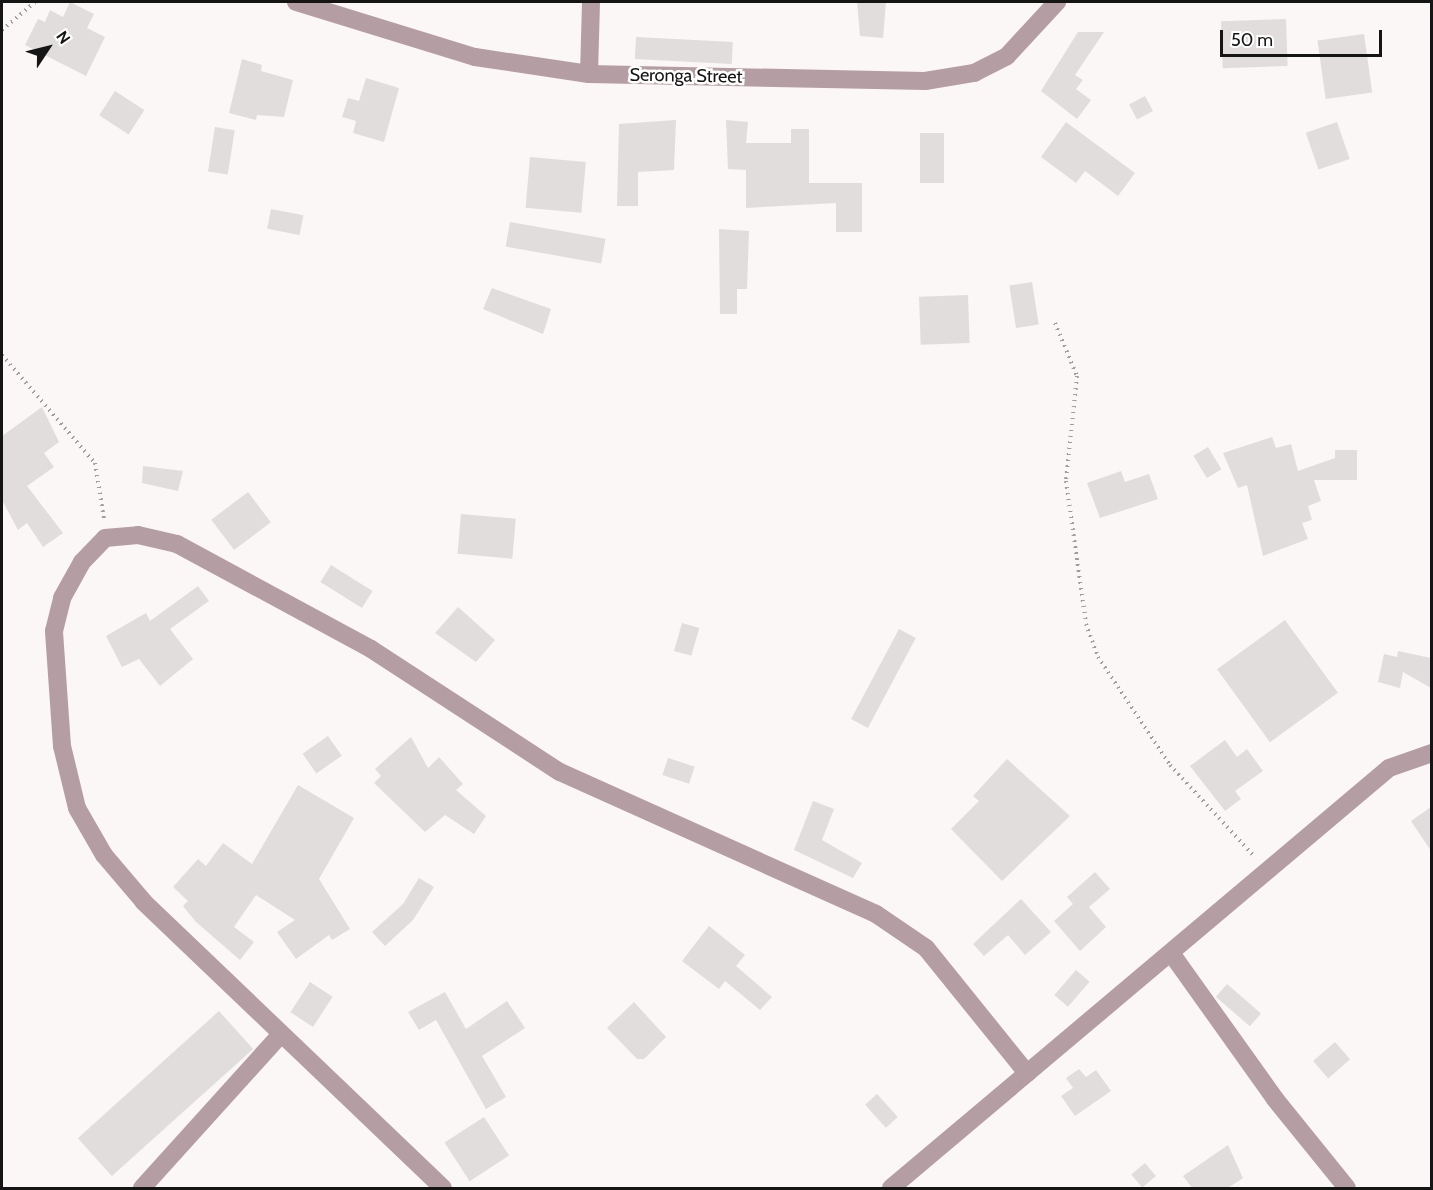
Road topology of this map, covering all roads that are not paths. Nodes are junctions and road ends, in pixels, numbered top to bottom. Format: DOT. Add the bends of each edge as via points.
graph roads {
  1 [pos="296,2"];
  2 [pos="591,2"];
  3 [pos="1057,2"];
  4 [pos="589,74"];
  5 [pos="1431,753"];
  6 [pos="1171,953"];
  7 [pos="281,1034"];
  8 [pos="1027,1073"];
  9 [pos="142,1188"];
  10 [pos="442,1188"];
  11 [pos="891,1188"];
  12 [pos="1347,1188"];
  1 -- 4 [label="street, Seronga Street" via="475,57"];
  2 -- 4 [label="street"];
  3 -- 4 [label="street, Seronga Street" via="1006,56 974,73 925,81"];
  5 -- 6 [label="street" via="1389,768 1266,868"];
  6 -- 8 [label="street"];
  6 -- 12 [label="street" via="1275,1099"];
  7 -- 8 [label="street" via="144,902 104,855 77,808 62,746 54,631 62,598 77,571 105,538 138,535 177,544 371,649 560,772 876,914 926,948"];
  7 -- 9 [label="street"];
  7 -- 10 [label="street"];
  8 -- 11 [label="street"];
}
